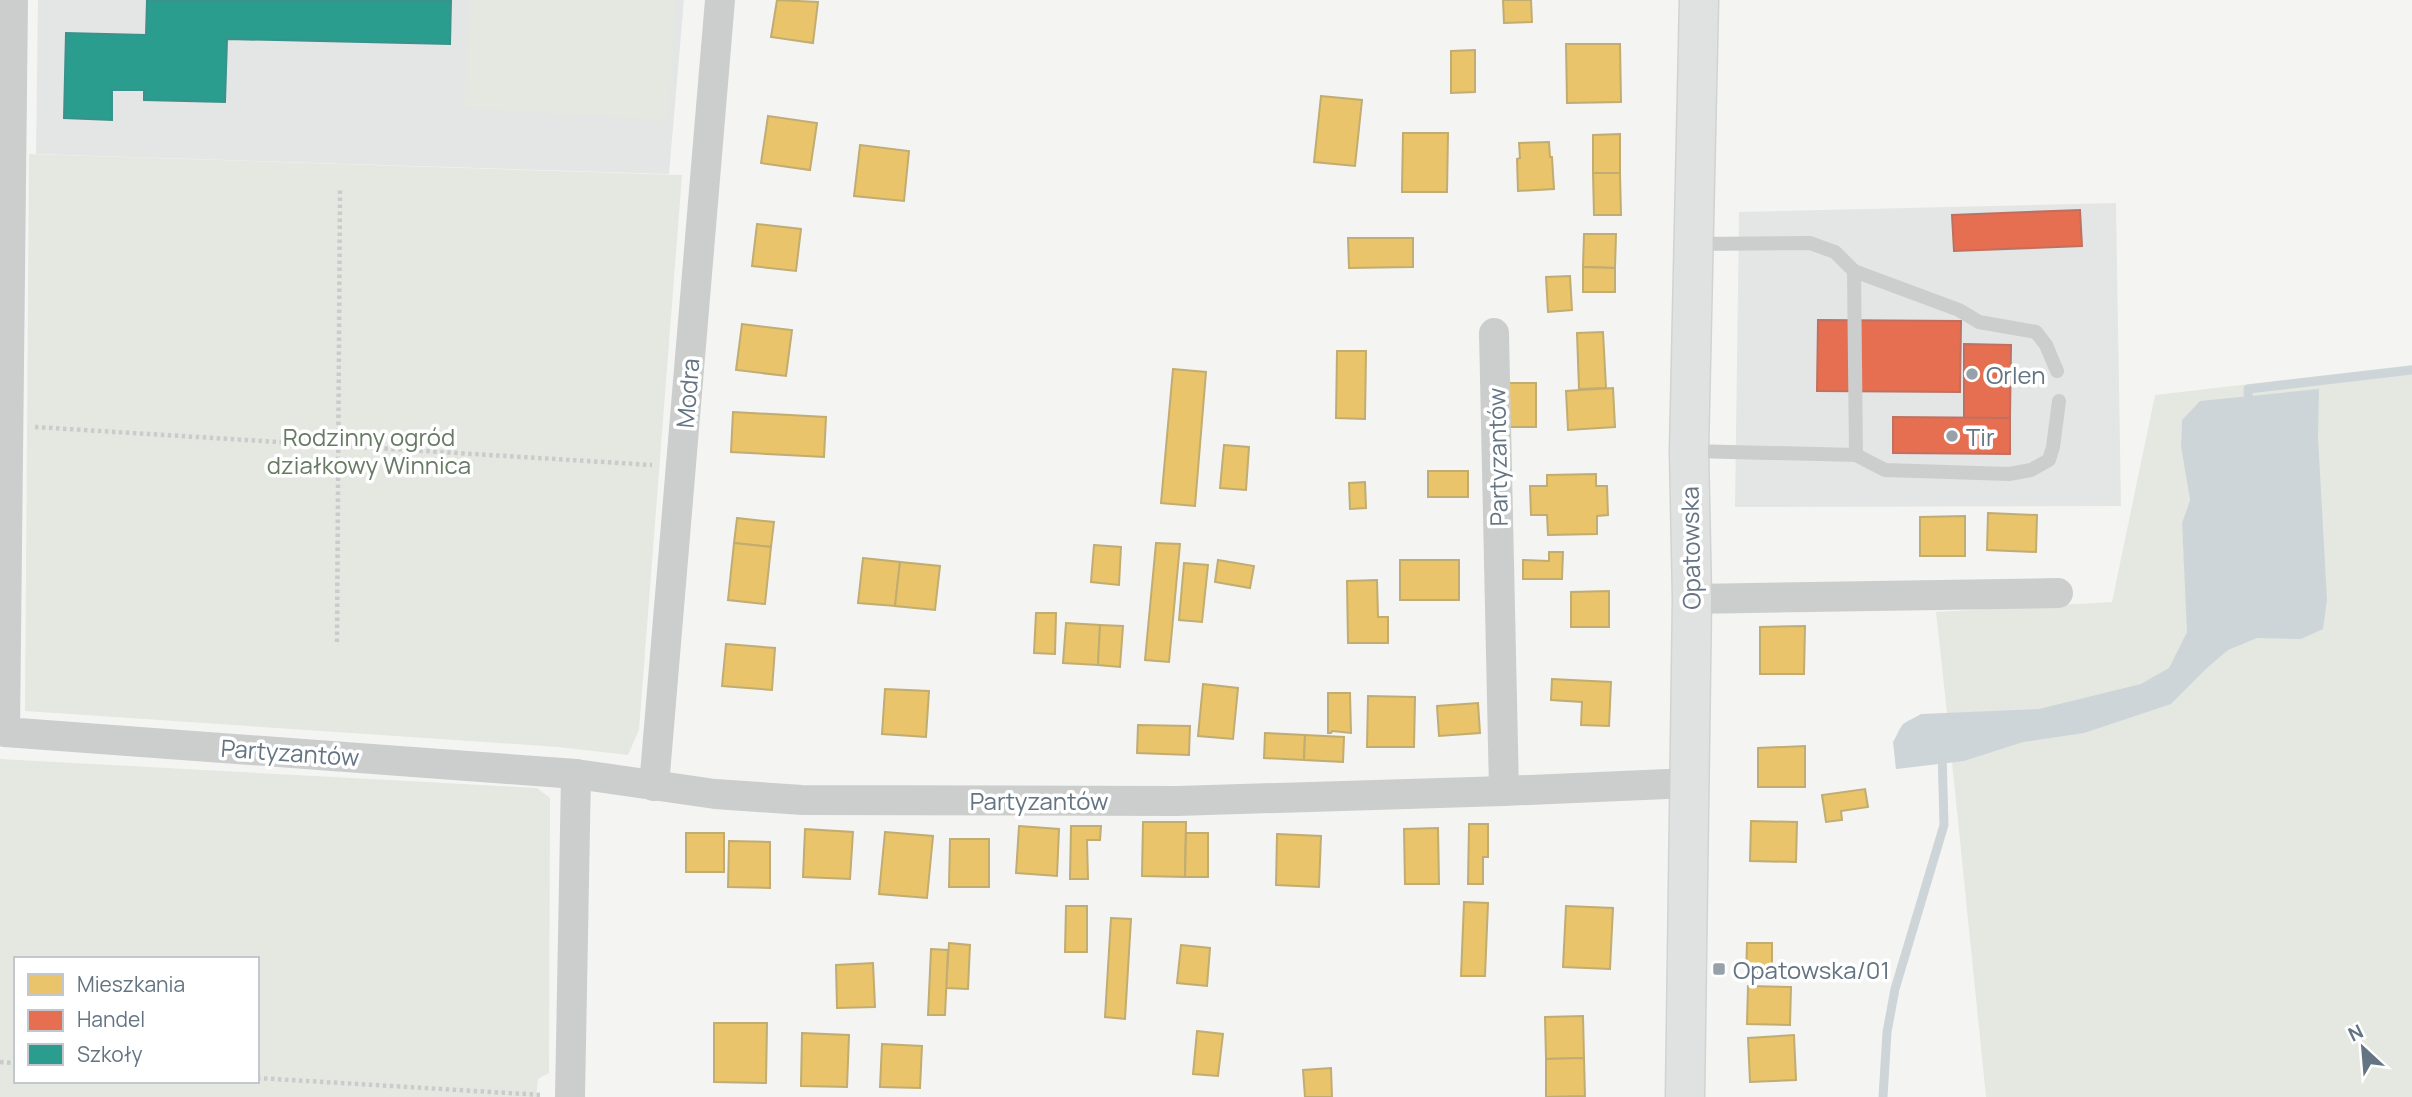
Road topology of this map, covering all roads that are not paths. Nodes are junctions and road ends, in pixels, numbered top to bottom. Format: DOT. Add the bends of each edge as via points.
graph roads {
  1 [pos="13,0"];
  2 [pos="720,0"];
  3 [pos="1699,0"];
  4 [pos="1693,244"];
  5 [pos="1853,271"];
  6 [pos="1494,333"];
  7 [pos="2057,371"];
  8 [pos="4,388"];
  9 [pos="2059,401"];
  10 [pos="1689,451"];
  11 [pos="1856,455"];
  12 [pos="2058,593"];
  13 [pos="1692,599"];
  14 [pos="576,774"];
  15 [pos="1690,783"];
  16 [pos="654,786"];
  17 [pos="1504,792"];
  18 [pos="570,1095"];
  19 [pos="1685,1097"];
  1 -- 8 [label="street"];
  2 -- 16 [label="street, Modra"];
  3 -- 4 [label="street, Opatowska"];
  4 -- 5 [label="lane" via="1810,243 1835,252"];
  4 -- 10 [label="street, Opatowska"];
  5 -- 7 [label="lane" via="1959,310 1979,322 2036,332"];
  5 -- 11 [label="lane"];
  6 -- 17 [label="street, Partyzantów"];
  8 -- 14 [label="street, Partyzantów" via="8,426 5,732"];
  9 -- 11 [label="lane" via="2049,460 2031,470 2009,474 1885,470"];
  10 -- 11 [label="lane"];
  10 -- 13 [label="street, Opatowska"];
  12 -- 13 [label="street"];
  13 -- 15 [label="street, Opatowska"];
  14 -- 16 [label="street, Partyzantów"];
  14 -- 18 [label="street"];
  15 -- 17 [label="street, Partyzantów"];
  15 -- 19 [label="street, Opatowska"];
  16 -- 17 [label="street, Partyzantów" via="815,800 1177,801"];
}
